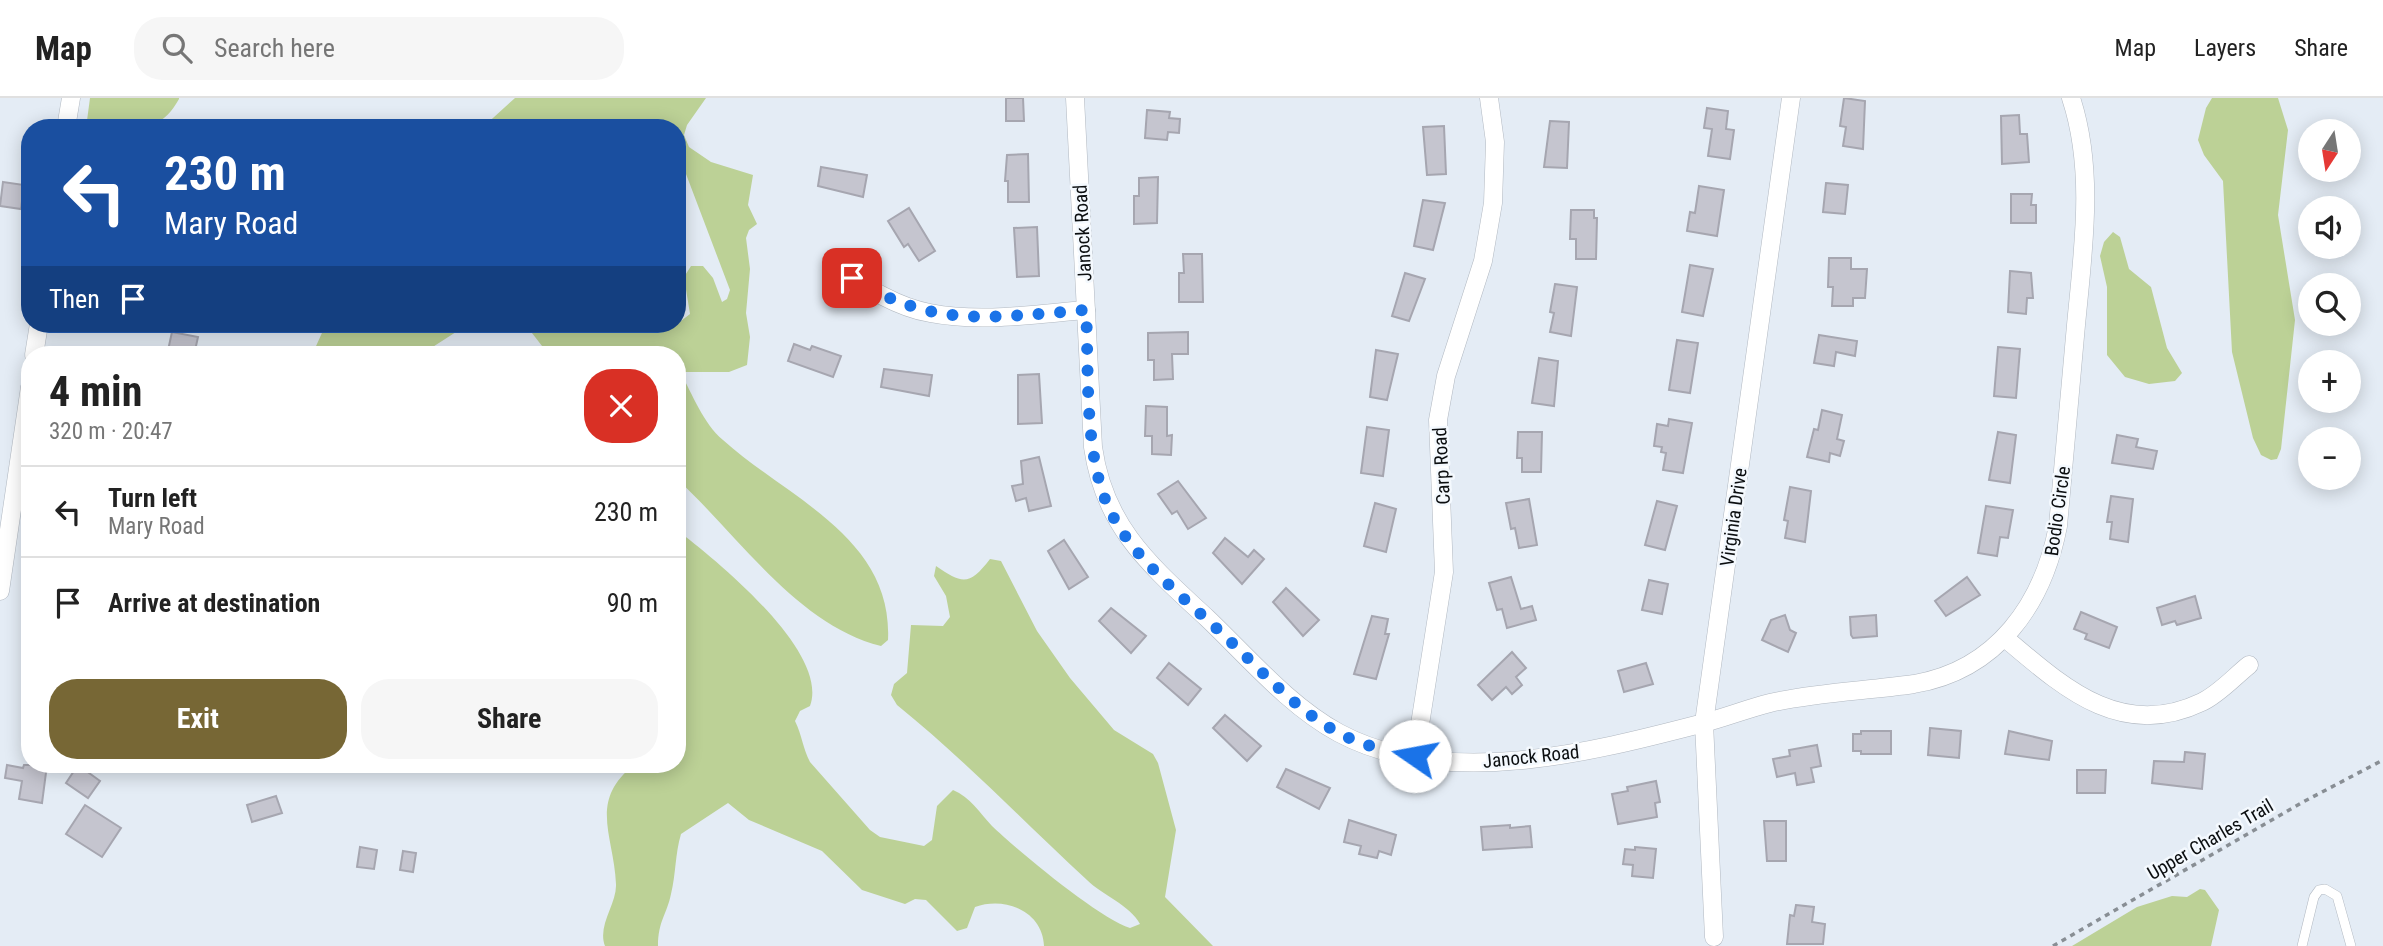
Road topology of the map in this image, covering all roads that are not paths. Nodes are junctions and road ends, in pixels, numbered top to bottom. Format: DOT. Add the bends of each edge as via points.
graph roads {
  1 [pos="71,98"];
  2 [pos="1075,98"];
  3 [pos="1489,98"];
  4 [pos="1791,98"];
  5 [pos="2071,98"];
  6 [pos="68,119"];
  7 [pos="834,266"];
  8 [pos="1086,310"];
  9 [pos="21,448"];
  10 [pos="0,591"];
  11 [pos="2005,638"];
  12 [pos="2249,665"];
  13 [pos="1704,723"];
  14 [pos="1415,756"];
  15 [pos="1714,937"];
  16 [pos="2302,946"];
  17 [pos="2351,946"];
  1 -- 6 [label="street"];
  2 -- 8 [label="street, Janock Road"];
  3 -- 14 [label="street, Carp Road" via="1495,142 1493,203 1483,261 1439,409 1444,572"];
  4 -- 13 [label="street, Virginia Drive"];
  5 -- 11 [label="street, Bodio Circle" via="2081,127 2084,237 2058,526 2041,587"];
  7 -- 8 [label="street" via="870,289 929,313 974,317"];
  8 -- 14 [label="street, Janock Road" via="1095,461 1106,501 1125,534 1152,566 1321,722 1360,743"];
  9 -- 10 [label="street"];
  11 -- 12 [label="street" via="2081,699 2131,715 2170,712 2204,701"];
  11 -- 13 [label="street, Bodio Circle" via="1980,659 1947,675 1790,699"];
  13 -- 14 [label="street, Janock Road" via="1528,759 1481,762"];
  13 -- 15 [label="street, Virginia Drive"];
  16 -- 17 [label="lane" via="2314,897 2325,889 2337,896"];
}
